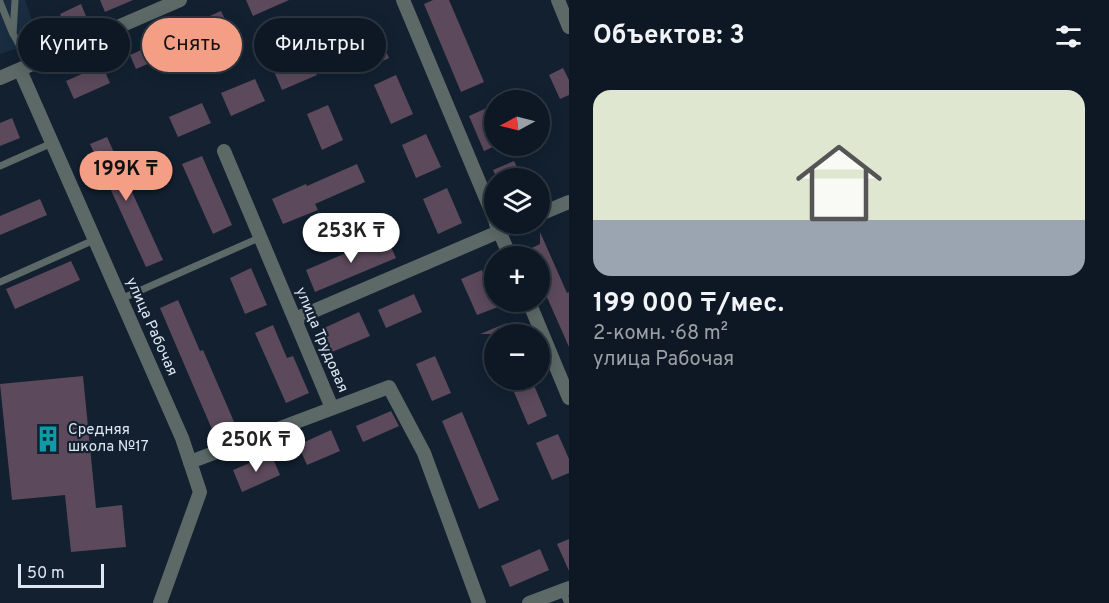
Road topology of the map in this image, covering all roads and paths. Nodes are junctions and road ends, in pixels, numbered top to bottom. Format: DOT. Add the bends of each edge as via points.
graph roads {
  1 [pos="15,0"];
  2 [pos="180,0"];
  3 [pos="403,0"];
  4 [pos="558,0"];
  5 [pos="0,2"];
  6 [pos="130,22"];
  7 [pos="569,27"];
  8 [pos="13,34"];
  9 [pos="18,48"];
  10 [pos="18,70"];
  11 [pos="27,72"];
  12 [pos="0,78"];
  13 [pos="52,143"];
  14 [pos="224,151"];
  15 [pos="0,166"];
  16 [pos="484,194"];
  17 [pos="569,202"];
  18 [pos="550,210"];
  19 [pos="484,231"];
  20 [pos="261,237"];
  21 [pos="94,240"];
  22 [pos="0,282"];
  23 [pos="121,299"];
  24 [pos="533,312"];
  25 [pos="295,319"];
  26 [pos="569,398"];
  27 [pos="332,408"];
  28 [pos="190,462"];
  29 [pos="566,594"];
  30 [pos="160,603"];
  31 [pos="478,603"];
  32 [pos="529,603"];
  1 -- 8 [label="lane"];
  2 -- 6 [label="street"];
  3 -- 16 [label="street"];
  4 -- 7 [label="street"];
  5 -- 8 [label="lane"];
  8 -- 9 [label="lane"];
  10 -- 12 [label="street"];
  11 -- 13 [label="street, улица Рабочая"];
  13 -- 15 [label="lane"];
  13 -- 21 [label="street, улица Рабочая"];
  14 -- 20 [label="street, улица Трудовая"];
  17 -- 18 [label="street"];
  19 -- 25 [label="street"];
  20 -- 23 [label="lane"];
  20 -- 25 [label="street, улица Трудовая"];
  21 -- 22 [label="lane"];
  21 -- 23 [label="street, улица Рабочая"];
  23 -- 28 [label="street, улица Рабочая"];
  24 -- 26 [label="street"];
  25 -- 27 [label="street, улица Трудовая"];
  27 -- 28 [label="street"];
  27 -- 31 [label="street" via="389,387 424,453"];
  28 -- 30 [label="street, улица Рабочая" via="200,492"];
  29 -- 32 [label="street"];
}
